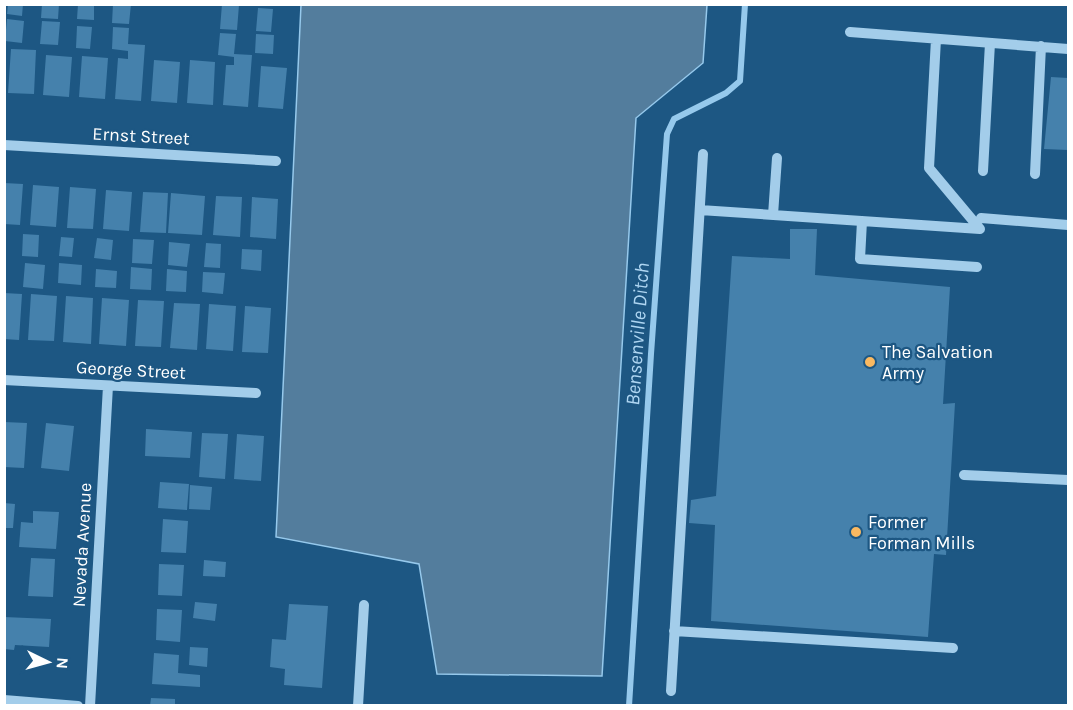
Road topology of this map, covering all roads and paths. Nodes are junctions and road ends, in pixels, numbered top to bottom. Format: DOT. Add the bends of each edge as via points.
graph roads {
  1 [pos="850,32"];
  2 [pos="936,39"];
  3 [pos="990,43"];
  4 [pos="1041,46"];
  5 [pos="1068,49"];
  6 [pos="4,145"];
  7 [pos="703,154"];
  8 [pos="777,158"];
  9 [pos="276,161"];
  10 [pos="983,171"];
  11 [pos="1035,174"];
  12 [pos="700,210"];
  13 [pos="773,215"];
  14 [pos="862,221"];
  15 [pos="980,224"];
  16 [pos="1068,225"];
  17 [pos="977,267"];
  18 [pos="4,380"];
  19 [pos="108,386"];
  20 [pos="256,393"];
  21 [pos="964,475"];
  22 [pos="1068,480"];
  23 [pos="364,605"];
  24 [pos="674,631"];
  25 [pos="954,648"];
  26 [pos="671,691"];
  27 [pos="4,700"];
  28 [pos="78,705"];
  29 [pos="90,705"];
  30 [pos="358,705"];
  1 -- 2 [label="street"];
  2 -- 3 [label="street"];
  2 -- 15 [label="street" via="928,168"];
  3 -- 4 [label="street"];
  3 -- 10 [label="street"];
  4 -- 5 [label="street"];
  4 -- 11 [label="street"];
  6 -- 9 [label="street, Ernst Street"];
  7 -- 12 [label="street"];
  8 -- 13 [label="street"];
  12 -- 13 [label="street"];
  12 -- 24 [label="street"];
  13 -- 14 [label="street"];
  14 -- 15 [label="street"];
  14 -- 17 [label="street" via="860,260"];
  15 -- 16 [label="street"];
  18 -- 19 [label="street, George Street"];
  19 -- 20 [label="street, George Street"];
  19 -- 29 [label="street, Nevada Avenue"];
  21 -- 22 [label="street"];
  23 -- 30 [label="street"];
  24 -- 25 [label="street"];
  24 -- 26 [label="street"];
  27 -- 28 [label="street"];
}
